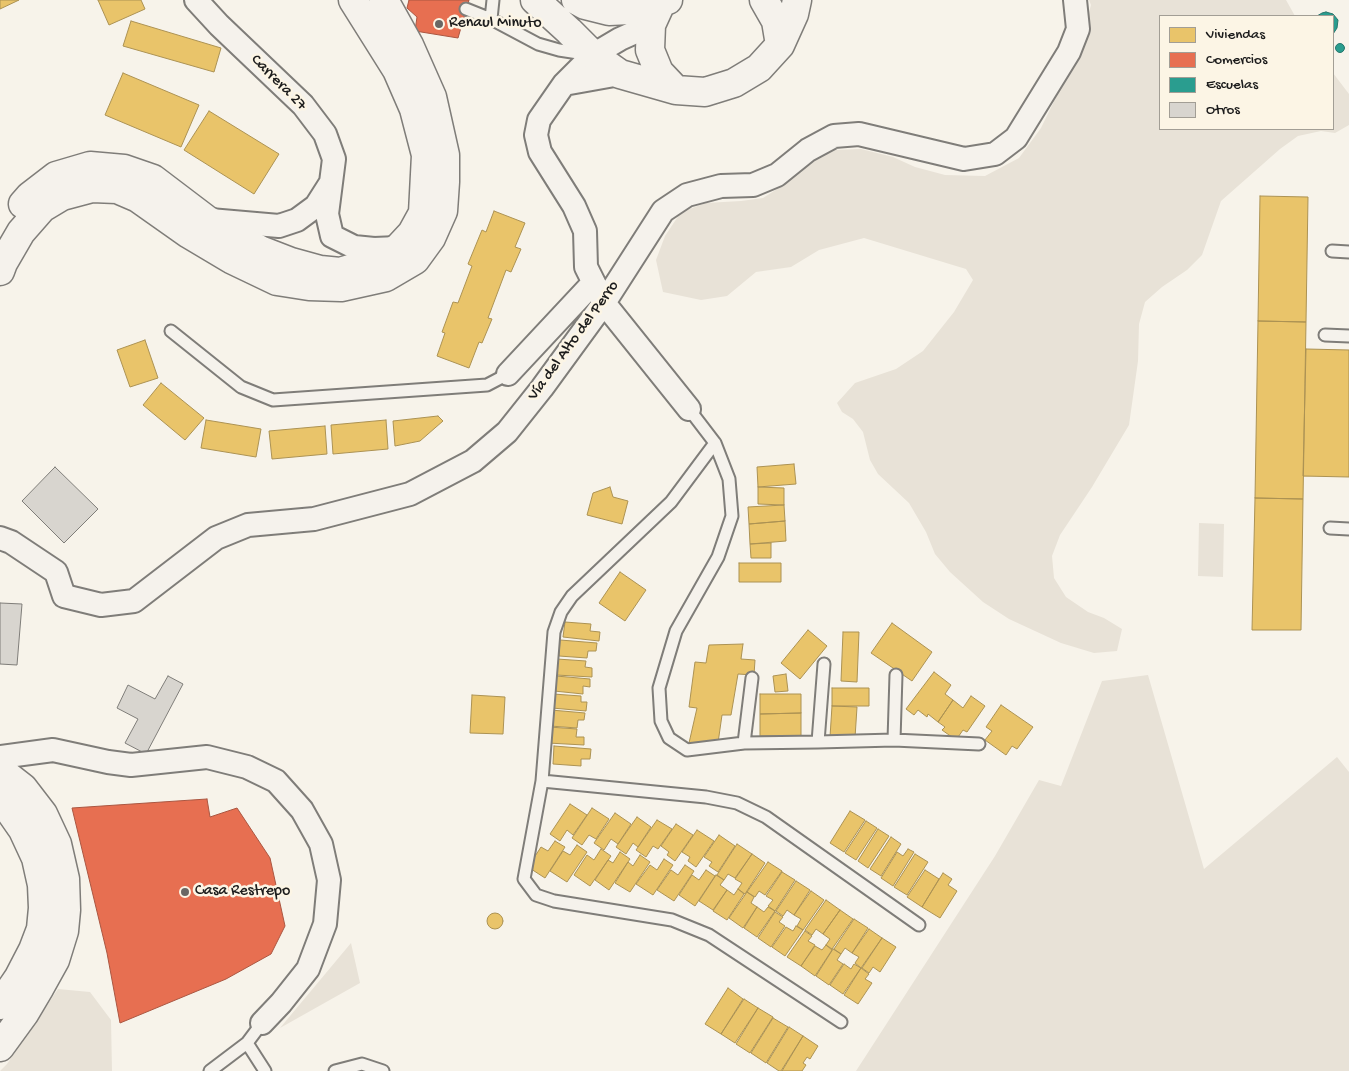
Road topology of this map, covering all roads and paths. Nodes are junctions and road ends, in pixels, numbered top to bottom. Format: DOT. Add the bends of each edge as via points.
graph roads {
  1 [pos="196,0"];
  2 [pos="353,0"];
  3 [pos="384,0"];
  4 [pos="493,0"];
  5 [pos="535,0"];
  6 [pos="576,0"];
  7 [pos="764,0"];
  8 [pos="797,0"];
  9 [pos="1075,0"];
  10 [pos="466,9"];
  11 [pos="660,9"];
  12 [pos="491,19"];
  13 [pos="780,44"];
  14 [pos="592,55"];
  15 [pos="620,74"];
  16 [pos="564,84"];
  17 [pos="676,90"];
  18 [pos="332,181"];
  19 [pos="208,220"];
  20 [pos="0,235"];
  21 [pos="398,248"];
  22 [pos="1332,251"];
  23 [pos="1349,252"];
  24 [pos="0,271"];
  25 [pos="594,283"];
  26 [pos="604,303"];
  27 [pos="171,331"];
  28 [pos="1325,334"];
  29 [pos="1349,336"];
  30 [pos="508,374"];
  31 [pos="689,409"];
  32 [pos="715,443"];
  33 [pos="1330,528"];
  34 [pos="1349,529"];
  35 [pos="0,538"];
  36 [pos="824,664"];
  37 [pos="896,675"];
  38 [pos="752,678"];
  39 [pos="894,740"];
  40 [pos="744,742"];
  41 [pos="818,742"];
  42 [pos="979,744"];
  43 [pos="0,758"];
  44 [pos="0,770"];
  45 [pos="542,781"];
  46 [pos="0,801"];
  47 [pos="919,925"];
  48 [pos="1,1000"];
  49 [pos="841,1022"];
  50 [pos="262,1023"];
  51 [pos="247,1043"];
  52 [pos="0,1047"];
  53 [pos="225,1066"];
  54 [pos="340,1070"];
  55 [pos="210,1071"];
  56 [pos="265,1071"];
  57 [pos="383,1071"];
  1 -- 18 [label="street, Carrera 27" via="303,106 325,134 334,159"];
  2 -- 21 [label="main road" via="398,70 414,109 426,155 422,214 412,233"];
  3 -- 24 [label="main road" via="432,97 445,155 443,211 431,238 415,260 386,277 341,287 277,281 189,234 138,198 117,189 92,188 62,196 42,208 21,232"];
  4 -- 12 [label="lane"];
  5 -- 14 [label="main road"];
  6 -- 11 [label="main road" via="608,12"];
  7 -- 13 [label="main road" via="776,21"];
  8 -- 13 [label="main road"];
  9 -- 26 [label="street, Vía del Alto del Perro" via="1078,29 1069,52 1016,138 995,154 964,159 859,134 834,136 808,150 777,175 753,185 721,186 687,195 663,211"];
  10 -- 12 [label="lane"];
  11 -- 14 [label="street"];
  11 -- 17 [label="main road" via="650,50 659,72"];
  12 -- 14 [label="lane" via="538,44"];
  13 -- 17 [label="main road" via="759,68 734,83 705,92"];
  14 -- 15 [label="main road"];
  14 -- 16 [label="street"];
  15 -- 16 [label="street"];
  15 -- 17 [label="main road"];
  16 -- 25 [label="street" via="540,120 536,135 540,152 574,206 585,231 586,267"];
  18 -- 19 [label="street" via="316,206 297,220 279,226"];
  18 -- 21 [label="street, Carrera 27" via="327,214 332,236 354,247"];
  19 -- 20 [label="main road" via="153,179 124,169 90,166 56,176 30,196 8,220"];
  19 -- 21 [label="main road" via="260,250 320,270 340,272 380,260"];
  22 -- 23 [label="lane"];
  25 -- 26 [label="street"];
  25 -- 30 [label="street"];
  26 -- 31 [label="street"];
  26 -- 35 [label="street, Vía del Alto del Perro" via="507,432 473,461 410,494 314,519 248,525 216,538 134,601 101,605 64,596 56,572"];
  27 -- 30 [label="lane" via="241,386 273,400 487,386"];
  28 -- 29 [label="lane"];
  31 -- 32 [label="lane"];
  32 -- 40 [label="lane" via="729,479 732,516 718,556 676,631 659,688 661,721 669,738 687,750"];
  32 -- 45 [label="lane" via="671,502 572,596 561,612 554,632"];
  33 -- 34 [label="lane"];
  36 -- 41 [label="lane"];
  37 -- 39 [label="lane"];
  38 -- 40 [label="lane"];
  39 -- 41 [label="lane"];
  39 -- 42 [label="lane"];
  40 -- 41 [label="lane"];
  43 -- 50 [label="street" via="53,750 131,765 207,756 246,767 276,781 302,810 321,844 329,880 325,924 308,969"];
  44 -- 52 [label="main road" via="23,788 43,814 57,844 65,878 66,910 64,931 55,960 24,1014"];
  45 -- 47 [label="lane" via="706,797 737,804 766,817"];
  45 -- 49 [label="lane" via="524,879 536,895 554,901 672,920 709,935"];
  46 -- 48 [label="main road" via="24,830 36,858 43,908 41,929 33,950 19,977"];
  50 -- 51 [label="lane"];
  51 -- 53 [label="lane"];
  51 -- 56 [label="lane"];
  53 -- 55 [label="lane"];
  54 -- 57 [label="lane" via="362,1064"];
}
